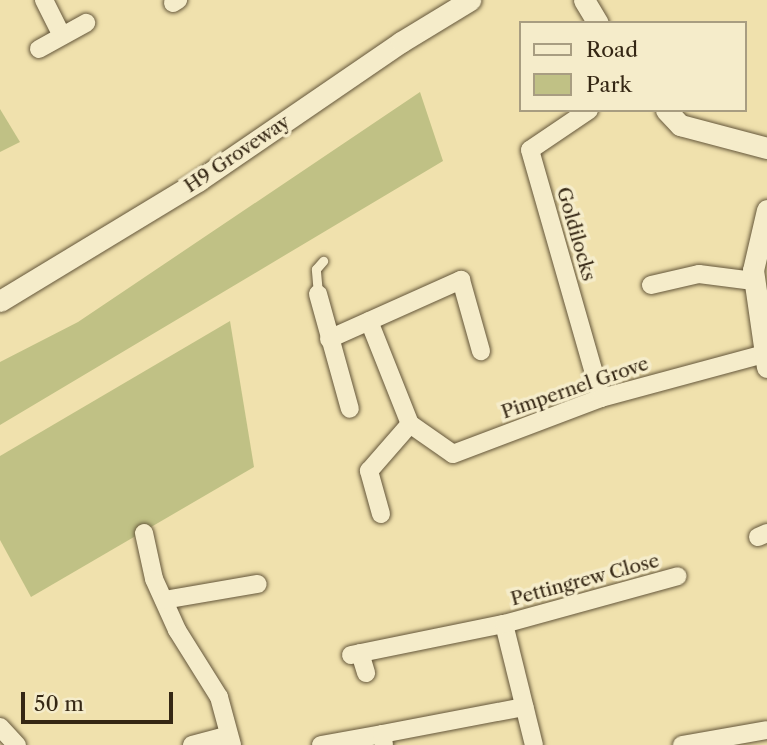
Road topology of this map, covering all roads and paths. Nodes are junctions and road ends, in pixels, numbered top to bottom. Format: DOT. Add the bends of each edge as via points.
graph roads {
  1 [pos="44,0"];
  2 [pos="470,0"];
  3 [pos="584,0"];
  4 [pos="597,21"];
  5 [pos="86,23"];
  6 [pos="62,36"];
  7 [pos="39,49"];
  8 [pos="586,112"];
  9 [pos="668,112"];
  10 [pos="767,148"];
  11 [pos="767,210"];
  12 [pos="323,261"];
  13 [pos="754,281"];
  14 [pos="651,285"];
  15 [pos="318,294"];
  16 [pos="0,301"];
  17 [pos="369,321"];
  18 [pos="329,339"];
  19 [pos="481,351"];
  20 [pos="765,360"];
  21 [pos="601,398"];
  22 [pos="351,409"];
  23 [pos="410,424"];
  24 [pos="382,514"];
  25 [pos="144,533"];
  26 [pos="678,576"];
  27 [pos="258,583"];
  28 [pos="163,600"];
  29 [pos="504,624"];
  30 [pos="366,673"];
  31 [pos="524,707"];
  32 [pos="0,727"];
  33 [pos="767,730"];
  34 [pos="383,739"];
  35 [pos="230,740"];
  36 [pos="17,745"];
  37 [pos="192,745"];
  38 [pos="321,745"];
  39 [pos="534,745"];
  40 [pos="682,745"];
  1 -- 6 [label="street"];
  2 -- 16 [label="street, H9 Groveway" via="198,181"];
  3 -- 4 [label="street"];
  5 -- 6 [label="street"];
  6 -- 7 [label="street"];
  8 -- 21 [label="street, Goldilocks" via="530,150"];
  9 -- 10 [label="street" via="680,125"];
  11 -- 13 [label="street"];
  12 -- 15 [label="lane" via="316,269"];
  13 -- 14 [label="street" via="699,274"];
  13 -- 20 [label="street"];
  15 -- 18 [label="street"];
  17 -- 18 [label="street"];
  17 -- 19 [label="street" via="461,280"];
  17 -- 23 [label="street"];
  18 -- 22 [label="street"];
  20 -- 21 [label="street, Pimpernel Grove"];
  21 -- 23 [label="street, Pimpernel Grove" via="453,454"];
  23 -- 24 [label="street" via="369,471"];
  25 -- 28 [label="street"];
  26 -- 29 [label="street, Pettingrew Close"];
  27 -- 28 [label="street"];
  28 -- 35 [label="street" via="219,697"];
  29 -- 30 [label="street, Pettingrew Close" via="356,654"];
  29 -- 31 [label="street, Pettingrew Close"];
  31 -- 34 [label="street"];
  31 -- 39 [label="street, Pettingrew Close"];
  32 -- 36 [label="street"];
  33 -- 40 [label="street"];
  34 -- 38 [label="street"];
  35 -- 37 [label="street"];
}
